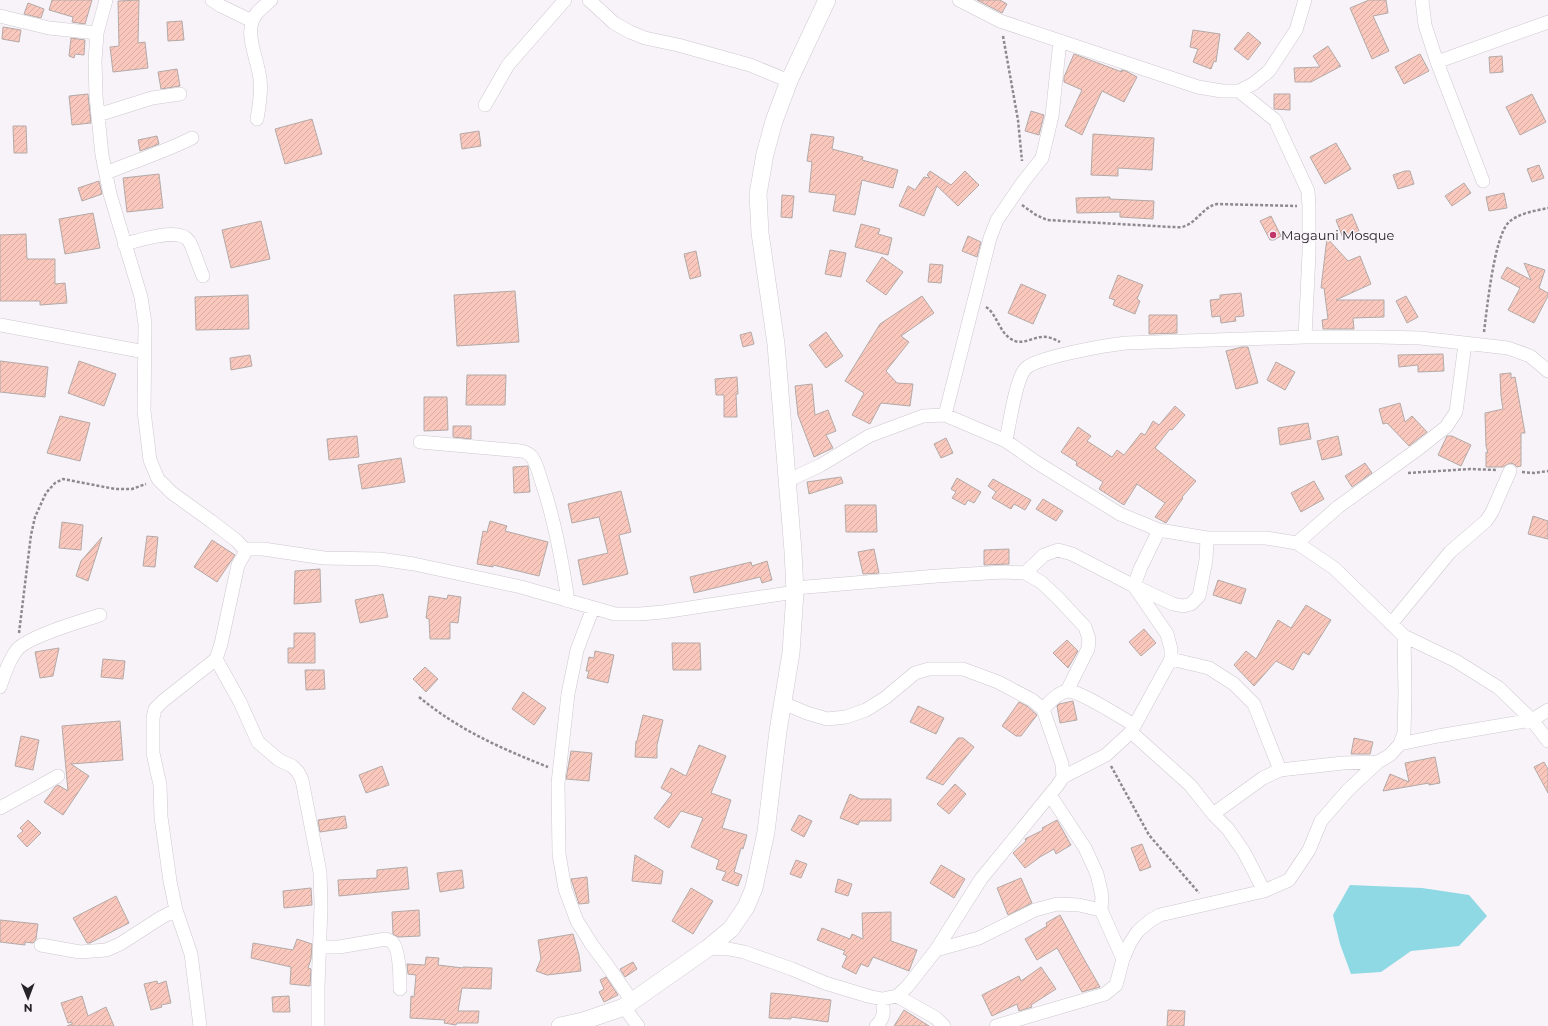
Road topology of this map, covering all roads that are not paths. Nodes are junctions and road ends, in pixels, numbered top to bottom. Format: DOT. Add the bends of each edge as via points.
graph roads {
  1 [pos="106,0"];
  2 [pos="212,0"];
  3 [pos="271,0"];
  4 [pos="565,0"];
  5 [pos="589,0"];
  6 [pos="828,0"];
  7 [pos="959,0"];
  8 [pos="1305,0"];
  9 [pos="1422,0"];
  10 [pos="0,16"];
  11 [pos="252,21"];
  12 [pos="1548,22"];
  13 [pos="97,33"];
  14 [pos="1060,41"];
  15 [pos="1437,62"];
  16 [pos="789,81"];
  17 [pos="1239,91"];
  18 [pos="180,94"];
  19 [pos="485,105"];
  20 [pos="98,116"];
  21 [pos="258,119"];
  22 [pos="192,138"];
  23 [pos="106,173"];
  24 [pos="1483,181"];
  25 [pos="124,244"];
  26 [pos="203,276"];
  27 [pos="0,325"];
  28 [pos="1305,337"];
  29 [pos="1465,344"];
  30 [pos="145,352"];
  31 [pos="1548,371"];
  32 [pos="945,415"];
  33 [pos="1006,441"];
  34 [pos="420,442"];
  35 [pos="1510,471"];
  36 [pos="787,481"];
  37 [pos="1159,530"];
  38 [pos="1207,538"];
  39 [pos="1297,543"];
  40 [pos="246,551"];
  41 [pos="1025,573"];
  42 [pos="1134,586"];
  43 [pos="795,590"];
  44 [pos="568,600"];
  45 [pos="593,608"];
  46 [pos="100,615"];
  47 [pos="1391,624"];
  48 [pos="1404,636"];
  49 [pos="216,659"];
  50 [pos="1171,659"];
  51 [pos="0,687"];
  52 [pos="1067,691"];
  53 [pos="783,703"];
  54 [pos="1043,709"];
  55 [pos="1548,710"];
  56 [pos="1532,720"];
  57 [pos="1133,728"];
  58 [pos="1548,741"];
  59 [pos="1400,744"];
  60 [pos="1378,762"];
  61 [pos="1280,770"];
  62 [pos="58,776"];
  63 [pos="1063,777"];
  64 [pos="1050,795"];
  65 [pos="0,808"];
  66 [pos="1213,814"];
  67 [pos="1264,891"];
  68 [pos="176,910"];
  69 [pos="1101,910"];
  70 [pos="41,945"];
  71 [pos="320,947"];
  72 [pos="708,948"];
  73 [pos="936,950"];
  74 [pos="1122,959"];
  75 [pos="400,989"];
  76 [pos="897,996"];
  77 [pos="882,999"];
  78 [pos="628,1004"];
  79 [pos="200,1026"];
  80 [pos="318,1026"];
  81 [pos="560,1026"];
  82 [pos="638,1026"];
  83 [pos="876,1026"];
  84 [pos="944,1026"];
  85 [pos="996,1026"];
  1 -- 13 [label="street"];
  2 -- 11 [label="street"];
  3 -- 11 [label="street"];
  4 -- 19 [label="street" via="508,65"];
  5 -- 16 [label="street" via="614,23 630,32 750,65"];
  6 -- 16 [label="street"];
  7 -- 14 [label="street" via="1000,21"];
  8 -- 17 [label="street" via="1296,30 1269,71"];
  9 -- 15 [label="street" via="1425,25"];
  10 -- 13 [label="street" via="49,28"];
  11 -- 21 [label="street" via="252,42 260,79"];
  12 -- 15 [label="street"];
  13 -- 20 [label="street" via="94,61"];
  14 -- 17 [label="street" via="1198,87"];
  14 -- 32 [label="street" via="1052,116 1042,158 997,220 990,238"];
  15 -- 24 [label="street"];
  16 -- 36 [label="street" via="774,121 758,194 760,233 776,344"];
  17 -- 28 [label="street" via="1275,120 1308,191 1310,206"];
  18 -- 20 [label="street" via="152,98"];
  20 -- 23 [label="street"];
  22 -- 23 [label="street"];
  23 -- 25 [label="street"];
  25 -- 26 [label="street" via="169,234 183,236 189,241"];
  25 -- 30 [label="street" via="141,297 145,324"];
  27 -- 30 [label="street"];
  28 -- 29 [label="street" via="1379,336"];
  28 -- 33 [label="street" via="1102,345 1037,362 1025,368 1018,382"];
  29 -- 31 [label="street" via="1508,348 1530,356"];
  29 -- 39 [label="street" via="1456,412 1446,427 1338,507"];
  30 -- 40 [label="street" via="144,411 150,460 158,479"];
  32 -- 33 [label="street"];
  32 -- 36 [label="street" via="923,416 869,436 821,465"];
  33 -- 37 [label="street" via="1120,514"];
  34 -- 44 [label="street" via="521,451 531,455 556,530"];
  35 -- 47 [label="street" via="1486,521 1450,552"];
  36 -- 43 [label="street"];
  37 -- 38 [label="street"];
  37 -- 42 [label="street"];
  38 -- 39 [label="street" via="1266,538"];
  38 -- 42 [label="street" via="1203,582 1198,596 1191,604 1173,604"];
  39 -- 47 [label="street" via="1334,568"];
  40 -- 44 [label="street" via="263,549 324,558 380,559 414,564"];
  40 -- 49 [label="street" via="238,565"];
  41 -- 42 [label="street" via="1044,555 1058,550 1072,554"];
  41 -- 43 [label="street" via="944,576"];
  41 -- 52 [label="street" via="1041,582 1058,597 1085,627 1089,639 1088,649"];
  42 -- 50 [label="street" via="1167,634"];
  43 -- 45 [label="street" via="663,612 615,614"];
  43 -- 53 [label="street" via="791,653"];
  44 -- 45 [label="street"];
  45 -- 78 [label="street" via="577,650 568,694 559,772 559,854 565,889 583,931"];
  46 -- 51 [label="street" via="36,637 17,649 8,664"];
  47 -- 48 [label="street"];
  48 -- 56 [label="street" via="1456,661 1498,688"];
  48 -- 59 [label="street" via="1404,733"];
  49 -- 68 [label="street" via="163,701 155,710 153,718 153,753 160,785 161,817"];
  49 -- 71 [label="street" via="258,742 279,760 292,766 302,780 320,872"];
  50 -- 57 [label="street"];
  50 -- 61 [label="street" via="1209,668 1234,684 1254,704"];
  52 -- 54 [label="street" via="1059,694"];
  52 -- 57 [label="street" via="1097,703"];
  53 -- 54 [label="street" via="807,714 827,719 846,717 866,710 885,698 915,673 942,668 963,669 998,682 1032,700"];
  53 -- 72 [label="street" via="766,832 754,888 732,929"];
  54 -- 63 [label="street" via="1062,764"];
  55 -- 56 [label="street"];
  56 -- 58 [label="street"];
  56 -- 59 [label="street"];
  57 -- 63 [label="street" via="1106,755"];
  57 -- 66 [label="street" via="1190,784"];
  59 -- 60 [label="street" via="1390,755"];
  60 -- 61 [label="street"];
  60 -- 67 [label="street" via="1348,790 1321,821 1309,850 1289,880"];
  61 -- 66 [label="street" via="1263,778"];
  62 -- 65 [label="street"];
  63 -- 64 [label="street"];
  64 -- 69 [label="street" via="1085,848 1094,867 1102,896"];
  64 -- 73 [label="street" via="981,879"];
  66 -- 67 [label="street" via="1228,829 1244,852"];
  67 -- 74 [label="street" via="1160,915 1138,931"];
  68 -- 70 [label="street" via="106,950 80,952"];
  68 -- 79 [label="street" via="191,954"];
  69 -- 73 [label="street" via="1057,904 1035,910 979,938"];
  69 -- 74 [label="street"];
  71 -- 75 [label="street" via="339,948 386,940 392,942 396,950"];
  71 -- 80 [label="street"];
  72 -- 77 [label="street" via="744,952 825,983"];
  72 -- 78 [label="street"];
  73 -- 76 [label="street" via="907,988"];
  74 -- 85 [label="street" via="1116,985 1105,994"];
  76 -- 77 [label="street"];
  76 -- 84 [label="street" via="936,1018"];
  77 -- 83 [label="street" via="884,1016"];
  78 -- 81 [label="street" via="583,1021"];
  78 -- 82 [label="street"];
}
